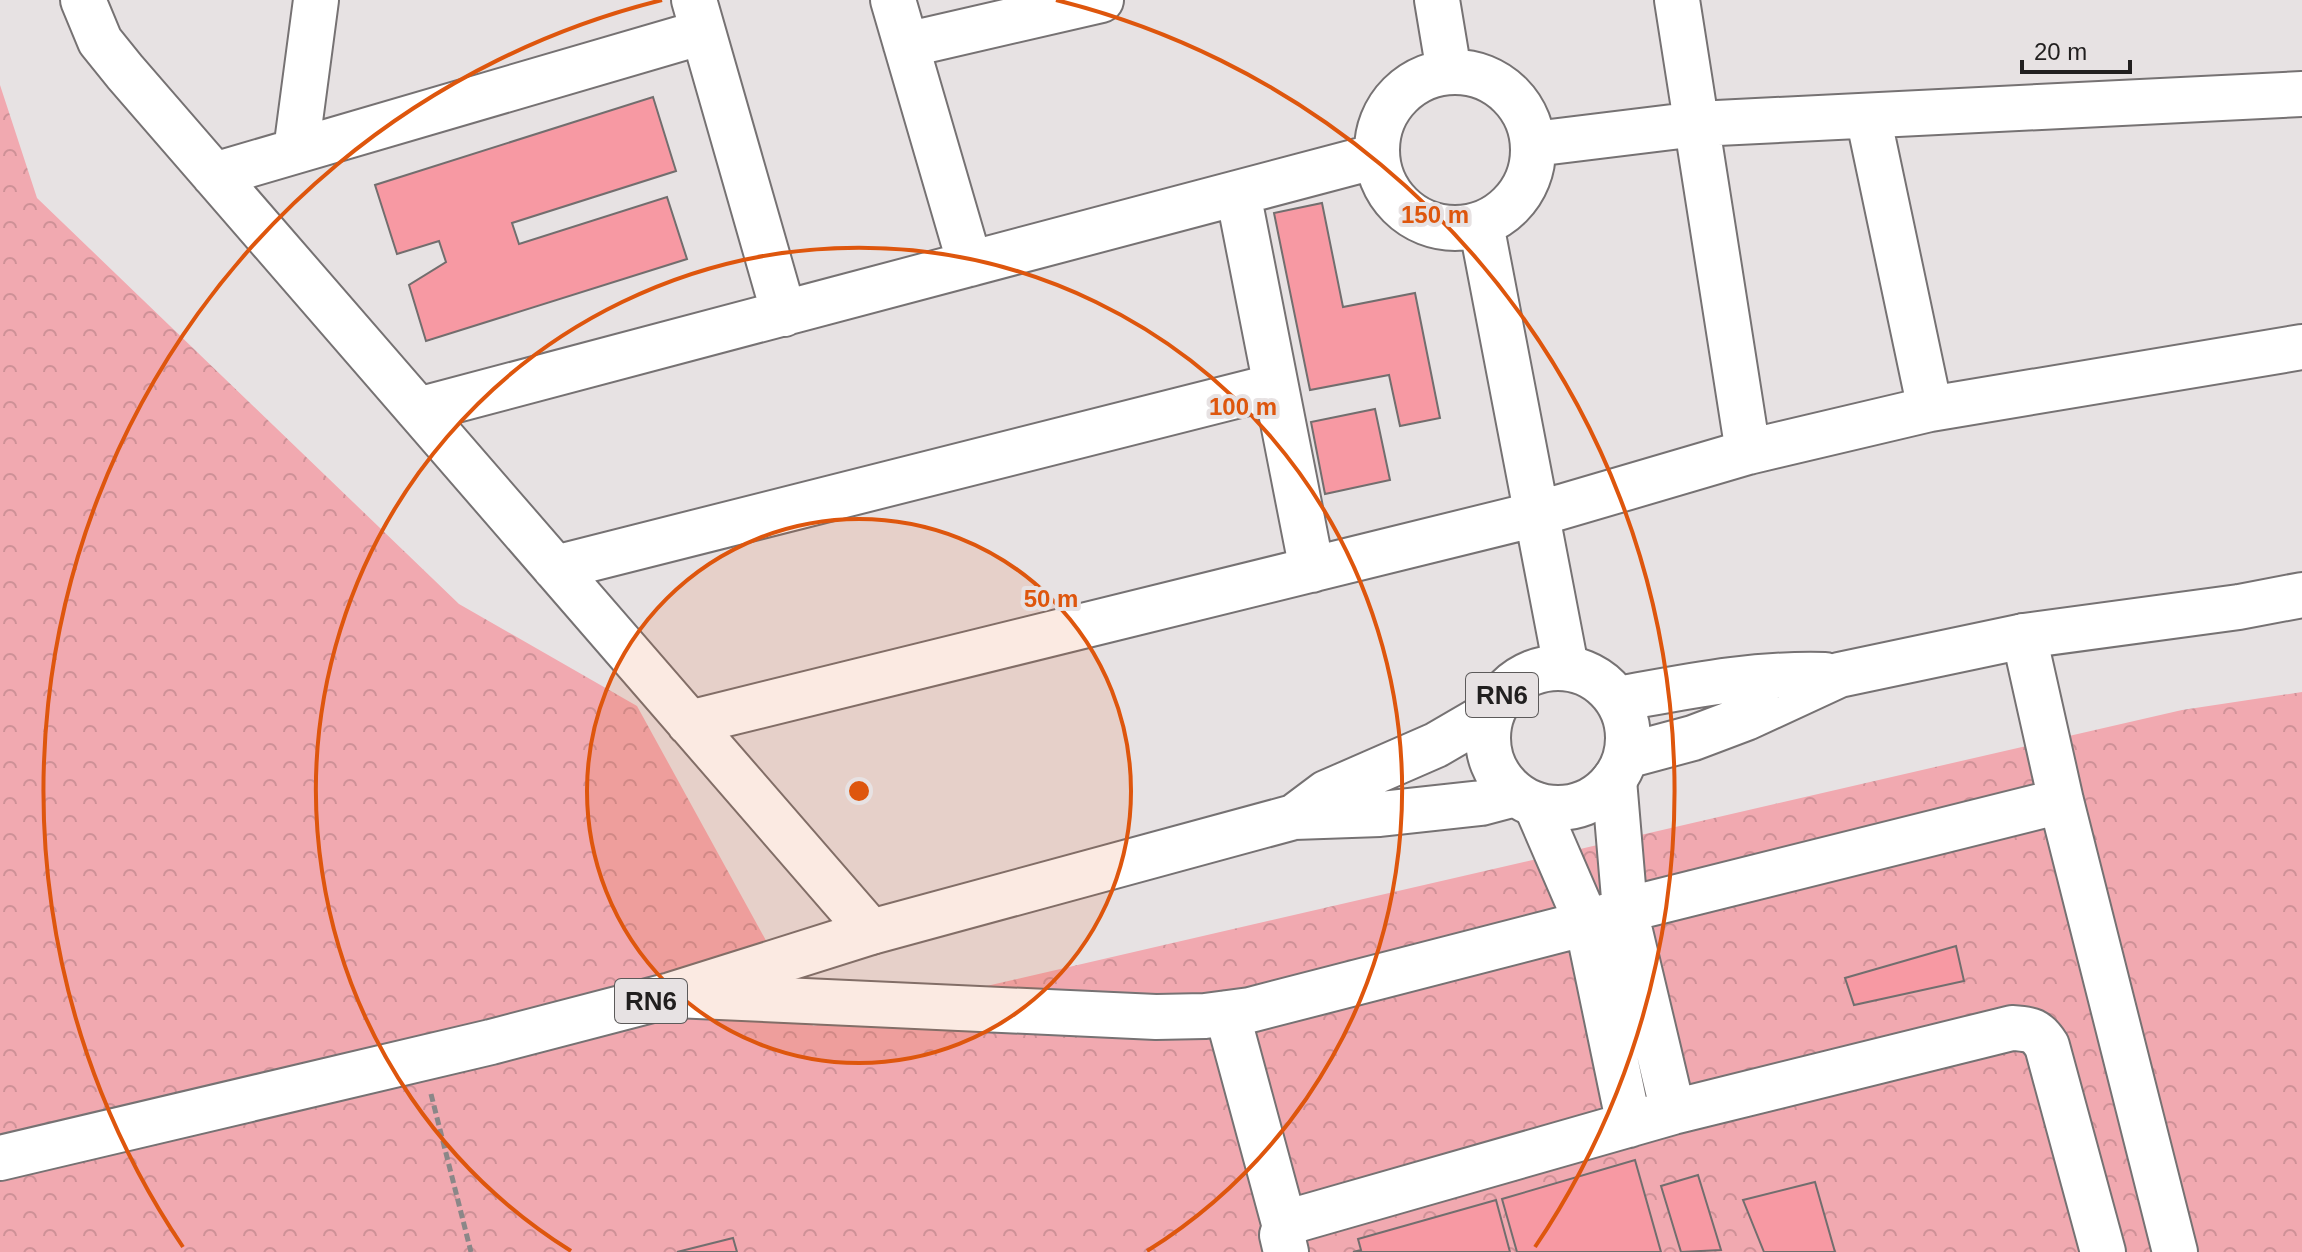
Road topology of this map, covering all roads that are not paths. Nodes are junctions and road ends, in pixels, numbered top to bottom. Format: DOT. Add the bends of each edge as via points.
graph roads {
  1 [pos="83,0"];
  2 [pos="316,0"];
  3 [pos="893,0"];
  4 [pos="1101,0"];
  5 [pos="1437,0"];
  6 [pos="1677,0"];
  7 [pos="699,16"];
  8 [pos="906,45"];
  9 [pos="1449,72"];
  10 [pos="2302,94"];
  11 [pos="1868,116"];
  12 [pos="1697,124"];
  13 [pos="1534,144"];
  14 [pos="296,151"];
  15 [pos="1377,156"];
  16 [pos="214,175"];
  17 [pos="1238,193"];
  18 [pos="1481,224"];
  19 [pos="970,264"];
  20 [pos="784,314"];
  21 [pos="2302,347"];
  22 [pos="1275,386"];
  23 [pos="1930,409"];
  24 [pos="418,410"];
  25 [pos="1748,452"];
  26 [pos="1537,514"];
  27 [pos="555,568"];
  28 [pos="1312,570"];
  29 [pos="2302,595"];
  30 [pos="2024,636"];
  31 [pos="1566,667"];
  32 [pos="1839,675"];
  33 [pos="1618,699"];
  34 [pos="1491,713"];
  35 [pos="689,723"];
  36 [pos="1620,768"];
  37 [pos="1526,799"];
  38 [pos="2061,801"];
  39 [pos="1294,817"];
  40 [pos="1606,917"];
  41 [pos="871,932"];
  42 [pos="671,995"];
  43 [pos="1227,1013"];
  44 [pos="1673,1112"];
  45 [pos="1629,1125"];
  46 [pos="0,1158"];
  47 [pos="1286,1240"];
  48 [pos="2103,1252"];
  49 [pos="2175,1252"];
  1 -- 16 [label="street" via="100,41"];
  2 -- 14 [label="street"];
  3 -- 8 [label="street"];
  4 -- 8 [label="street"];
  5 -- 9 [label="street"];
  6 -- 12 [label="street"];
  7 -- 14 [label="street"];
  7 -- 20 [label="street"];
  8 -- 19 [label="street"];
  9 -- 13 [label="street" via="1489,79 1507,91 1521,106"];
  9 -- 15 [label="street" via="1411,86 1396,99 1384,117"];
  10 -- 11 [label="street"];
  11 -- 12 [label="street"];
  11 -- 23 [label="street"];
  12 -- 13 [label="street"];
  12 -- 25 [label="street"];
  13 -- 18 [label="street" via="1527,184 1500,215"];
  14 -- 16 [label="street"];
  15 -- 17 [label="street"];
  15 -- 18 [label="street" via="1390,195 1413,216 1441,227"];
  16 -- 24 [label="street"];
  17 -- 19 [label="street"];
  17 -- 22 [label="street"];
  18 -- 26 [label="street"];
  19 -- 20 [label="street"];
  20 -- 24 [label="street"];
  21 -- 23 [label="street"];
  22 -- 27 [label="street"];
  22 -- 28 [label="street"];
  23 -- 25 [label="street"];
  24 -- 27 [label="street"];
  25 -- 26 [label="street"];
  26 -- 28 [label="street"];
  26 -- 31 [label="street"];
  27 -- 35 [label="street"];
  28 -- 35 [label="street"];
  29 -- 30 [label="street, RN6"];
  30 -- 32 [label="street, RN6"];
  30 -- 38 [label="street"];
  31 -- 33 [label="street, RN6" via="1596,677"];
  31 -- 34 [label="street, RN6" via="1535,670 1508,687"];
  32 -- 33 [label="street, RN6" via="1721,680"];
  32 -- 36 [label="street, RN6"];
  33 -- 36 [label="street" via="1628,727"];
  34 -- 37 [label="street, RN6" via="1487,743 1495,771"];
  34 -- 39 [label="street, RN6" via="1436,745 1326,793"];
  35 -- 41 [label="street"];
  36 -- 37 [label="street, RN6" via="1593,799 1565,808"];
  36 -- 40 [label="street"];
  37 -- 39 [label="street, RN6"];
  37 -- 40 [label="street"];
  38 -- 40 [label="street"];
  38 -- 49 [label="street"];
  39 -- 41 [label="street, RN6"];
  40 -- 43 [label="street"];
  40 -- 44 [label="street"];
  40 -- 45 [label="street"];
  41 -- 42 [label="street, RN6"];
  42 -- 43 [label="street" via="1156,1017"];
  42 -- 46 [label="street, RN6"];
  43 -- 47 [label="street"];
  44 -- 45 [label="street"];
  44 -- 48 [label="street" via="2012,1028 2033,1029 2047,1046"];
  45 -- 47 [label="street" via="1299,1219"];
}
